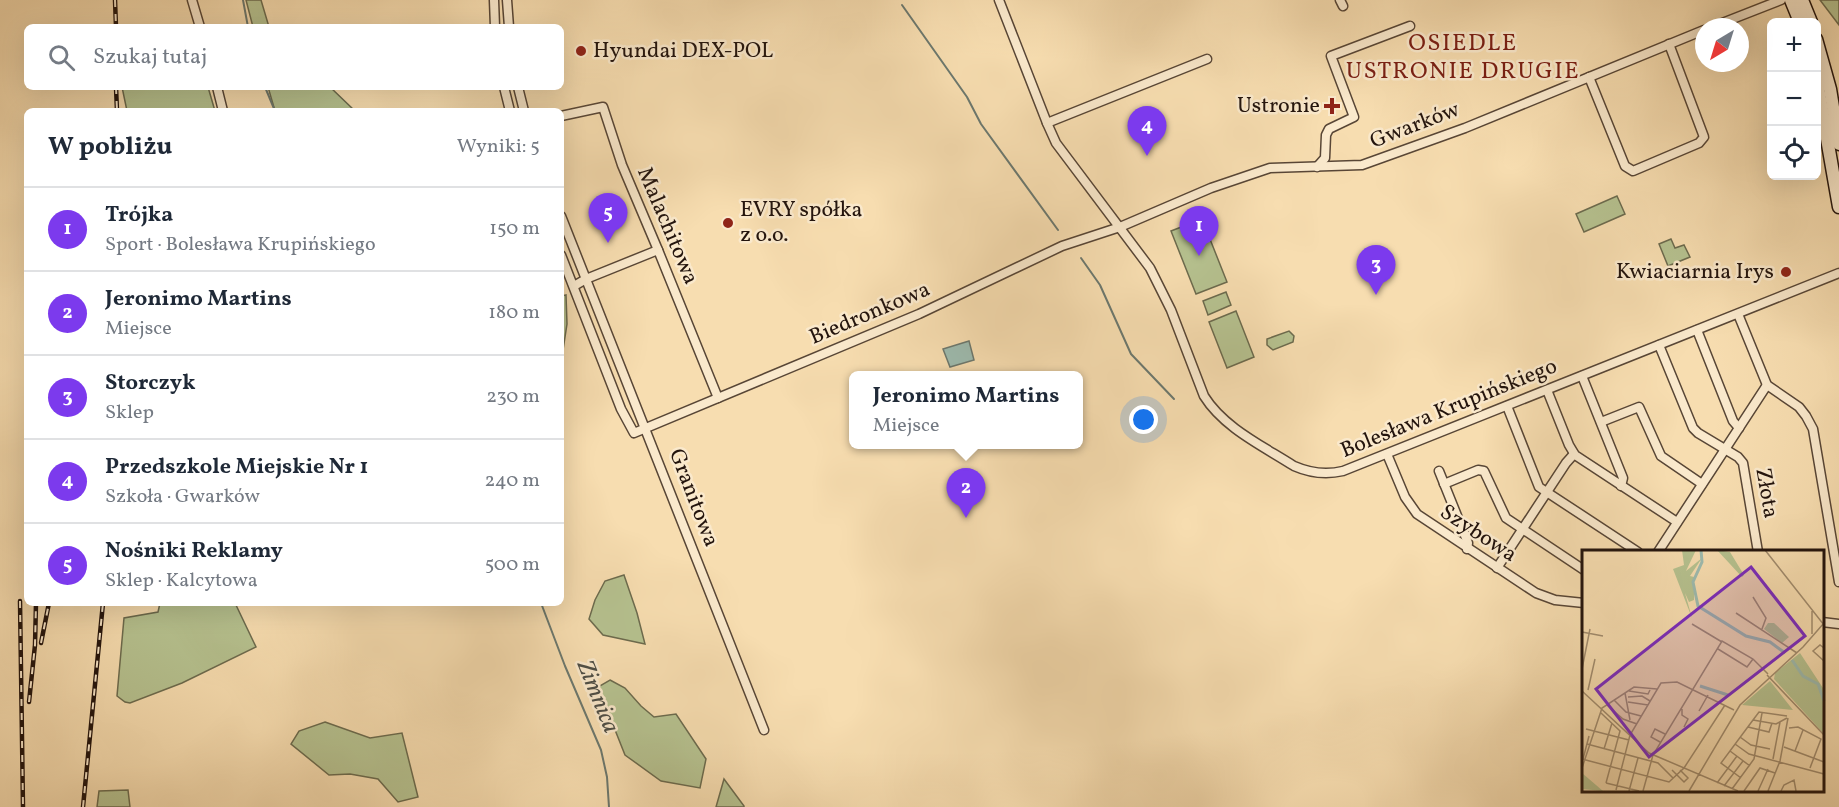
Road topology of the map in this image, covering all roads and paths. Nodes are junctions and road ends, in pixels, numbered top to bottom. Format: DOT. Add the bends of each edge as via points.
graph roads {
  1 [pos="192,0"];
  2 [pos="494,0"];
  3 [pos="507,0"];
  4 [pos="999,0"];
  5 [pos="1781,0"];
  6 [pos="1791,0"];
  7 [pos="1802,0"];
  8 [pos="1735,18"];
  9 [pos="1798,18"];
  10 [pos="1809,18"];
  11 [pos="199,24"];
  12 [pos="495,24"];
  13 [pos="509,24"];
  14 [pos="1410,26"];
  15 [pos="1695,34"];
  16 [pos="1669,44"];
  17 [pos="1821,57"];
  18 [pos="1207,59"];
  19 [pos="1589,77"];
  20 [pos="218,90"];
  21 [pos="505,90"];
  22 [pos="519,90"];
  23 [pos="1821,104"];
  24 [pos="223,108"];
  25 [pos="509,108"];
  26 [pos="523,108"];
  27 [pos="564,115"];
  28 [pos="1047,123"];
  29 [pos="1839,144"];
  30 [pos="1317,166"];
  31 [pos="1839,207"];
  32 [pos="564,224"];
  33 [pos="1120,227"];
  34 [pos="658,250"];
  35 [pos="564,262"];
  36 [pos="1839,273"];
  37 [pos="586,279"];
  38 [pos="574,286"];
  39 [pos="1738,314"];
  40 [pos="1697,330"];
  41 [pos="1659,345"];
  42 [pos="1582,376"];
  43 [pos="1767,385"];
  44 [pos="1547,390"];
  45 [pos="718,398"];
  46 [pos="1506,406"];
  47 [pos="1601,422"];
  48 [pos="646,428"];
  49 [pos="1739,428"];
  50 [pos="1725,450"];
  51 [pos="1387,454"];
  52 [pos="1574,454"];
  53 [pos="1439,471"];
  54 [pos="1444,484"];
  55 [pos="1702,484"];
  56 [pos="1621,486"];
  57 [pos="1546,492"];
  58 [pos="1677,522"];
  59 [pos="1522,530"];
  60 [pos="1467,549"];
  61 [pos="1635,550"];
  62 [pos="1659,550"];
  63 [pos="1758,550"];
  64 [pos="1497,568"];
  65 [pos="1582,569"];
  66 [pos="1839,582"];
  67 [pos="1582,603"];
  68 [pos="1824,622"];
  69 [pos="1839,624"];
  70 [pos="764,730"];
  1 -- 11 [label="street"];
  2 -- 12 [label="street"];
  3 -- 13 [label="street"];
  4 -- 28 [label="street, Bolesława Krupińskiego"];
  5 -- 8 [label="street"];
  6 -- 9 [label="street"];
  7 -- 10 [label="street"];
  14 -- 30 [label="street, Gwarków" via="1331,56 1354,117 1329,129 1325,158"];
  15 -- 16 [label="street, Gwarków"];
  16 -- 19 [label="street, Gwarków"];
  16 -- 19 [label="street" via="1704,136 1699,143 1633,171 1625,166"];
  17 -- 29 [label="street"];
  18 -- 28 [label="street"];
  19 -- 30 [label="street, Gwarków" via="1362,165"];
  20 -- 24 [label="street"];
  21 -- 25 [label="street"];
  22 -- 26 [label="street"];
  23 -- 31 [label="street"];
  27 -- 34 [label="street, Malachitowa" via="603,107 622,165"];
  28 -- 33 [label="street, Bolesława Krupińskiego" via="1065,156"];
  30 -- 33 [label="street, Gwarków" via="1270,168"];
  32 -- 37 [label="street, Granitowa"];
  33 -- 45 [label="street, Biedronkowa" via="1062,246 919,314"];
  33 -- 51 [label="street, Bolesława Krupińskiego" via="1150,268 1171,310 1204,396 1218,415 1294,466 1309,471 1343,471"];
  34 -- 37 [label="street"];
  34 -- 45 [label="street, Malachitowa"];
  35 -- 38 [label="street"];
  36 -- 39 [label="street, Bolesława Krupińskiego"];
  37 -- 38 [label="street"];
  37 -- 48 [label="street, Granitowa"];
  38 -- 48 [label="street, Biedronkowa" via="621,410 634,433"];
  39 -- 40 [label="street, Bolesława Krupińskiego"];
  39 -- 43 [label="street"];
  40 -- 41 [label="street, Bolesława Krupińskiego"];
  40 -- 49 [label="street"];
  41 -- 42 [label="street, Bolesława Krupińskiego"];
  41 -- 50 [label="street, Złota" via="1693,428"];
  42 -- 44 [label="street, Bolesława Krupińskiego"];
  42 -- 47 [label="street"];
  43 -- 49 [label="street"];
  43 -- 66 [label="street" via="1798,406 1812,428"];
  44 -- 46 [label="street, Bolesława Krupińskiego"];
  44 -- 52 [label="street"];
  45 -- 48 [label="street, Biedronkowa"];
  46 -- 51 [label="street, Bolesława Krupińskiego"];
  46 -- 57 [label="street" via="1536,482"];
  47 -- 55 [label="street" via="1639,407 1661,456"];
  47 -- 56 [label="street" via="1623,478"];
  48 -- 70 [label="street, Granitowa"];
  49 -- 50 [label="street"];
  50 -- 55 [label="street"];
  50 -- 63 [label="street, Złota" via="1743,464"];
  51 -- 60 [label="street, Szybowa" via="1414,510"];
  52 -- 56 [label="street"];
  52 -- 57 [label="street"];
  53 -- 54 [label="street"];
  54 -- 59 [label="street" via="1484,471 1503,515"];
  54 -- 60 [label="street"];
  55 -- 58 [label="street"];
  56 -- 58 [label="street"];
  57 -- 59 [label="street"];
  57 -- 61 [label="street"];
  58 -- 62 [label="street"];
  59 -- 64 [label="street"];
  59 -- 65 [label="street"];
  60 -- 64 [label="street, Szybowa"];
  64 -- 67 [label="street, Szybowa" via="1545,597"];
  68 -- 69 [label="street"];
}
